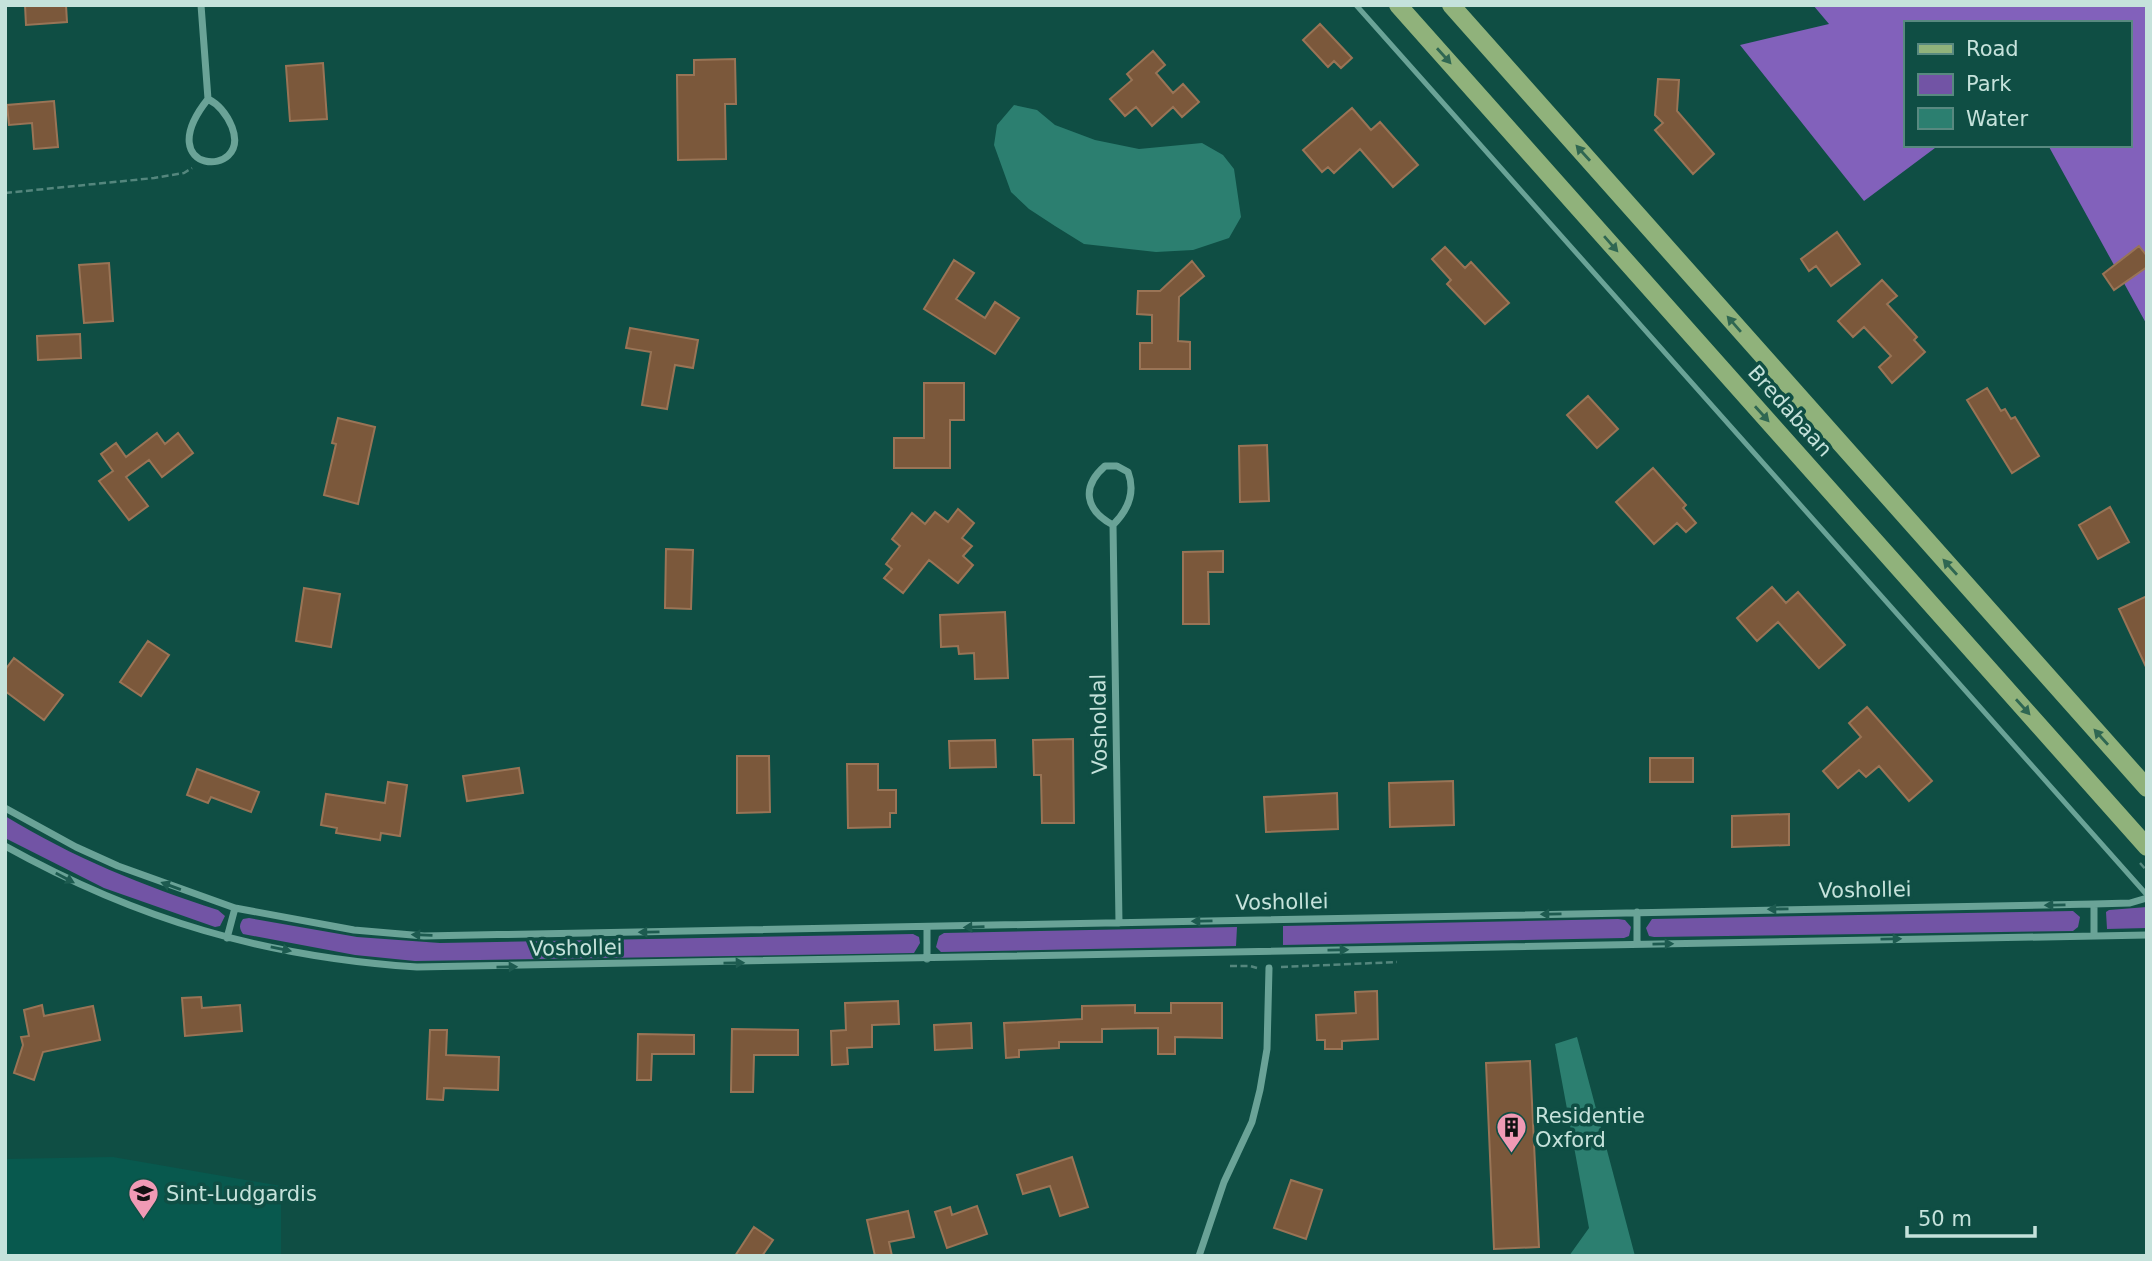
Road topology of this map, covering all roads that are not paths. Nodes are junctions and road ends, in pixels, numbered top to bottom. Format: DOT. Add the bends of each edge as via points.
graph roads {
  1 [pos="201,5"];
  2 [pos="1356,5"];
  3 [pos="1398,5"];
  4 [pos="1451,5"];
  5 [pos="208,99"];
  6 [pos="1113,525"];
  7 [pos="2147,788"];
  8 [pos="5,808"];
  9 [pos="5,846"];
  10 [pos="2147,847"];
  11 [pos="2147,897"];
  12 [pos="2094,904"];
  13 [pos="235,908"];
  14 [pos="1637,912"];
  15 [pos="1119,923"];
  16 [pos="927,928"];
  17 [pos="2094,934"];
  18 [pos="2147,935"];
  19 [pos="227,938"];
  20 [pos="1637,944"];
  21 [pos="927,959"];
  22 [pos="1269,968"];
  23 [pos="1199,1256"];
  1 -- 5 [label="street"];
  2 -- 11 [label="lane"];
  3 -- 10 [label="main road, Bredabaan, one-way"];
  7 -- 4 [label="main road, Bredabaan, one-way"];
  5 -- 5 [label="street" via="189,136 196,158 212,163 224,159 232,149 234,134 224,111"];
  6 -- 6 [label="street" via="1123,515 1132,483 1128,472 1105,466 1089,488 1090,503"];
  6 -- 15 [label="street, Vosholdal"];
  13 -- 8 [label="street, Voshollei, one-way" via="118,866"];
  9 -- 19 [label="street, Voshollei, one-way" via="131,907"];
  11 -- 12 [label="street, Voshollei" via="2130,903"];
  12 -- 14 [label="street, Voshollei, one-way"];
  12 -- 17 [label="street"];
  16 -- 13 [label="street, Voshollei, one-way" via="424,936 355,930"];
  13 -- 19 [label="street"];
  14 -- 15 [label="street, Voshollei, one-way"];
  14 -- 20 [label="street"];
  15 -- 16 [label="street, Voshollei, one-way"];
  16 -- 21 [label="street"];
  17 -- 18 [label="street, Voshollei"];
  20 -- 17 [label="street, Voshollei, one-way"];
  19 -- 21 [label="street, Voshollei, one-way" via="370,964 416,967"];
  21 -- 20 [label="street, Voshollei, one-way"];
  22 -- 23 [label="street" via="1267,1049 1260,1090 1252,1122 1224,1182"];
}
